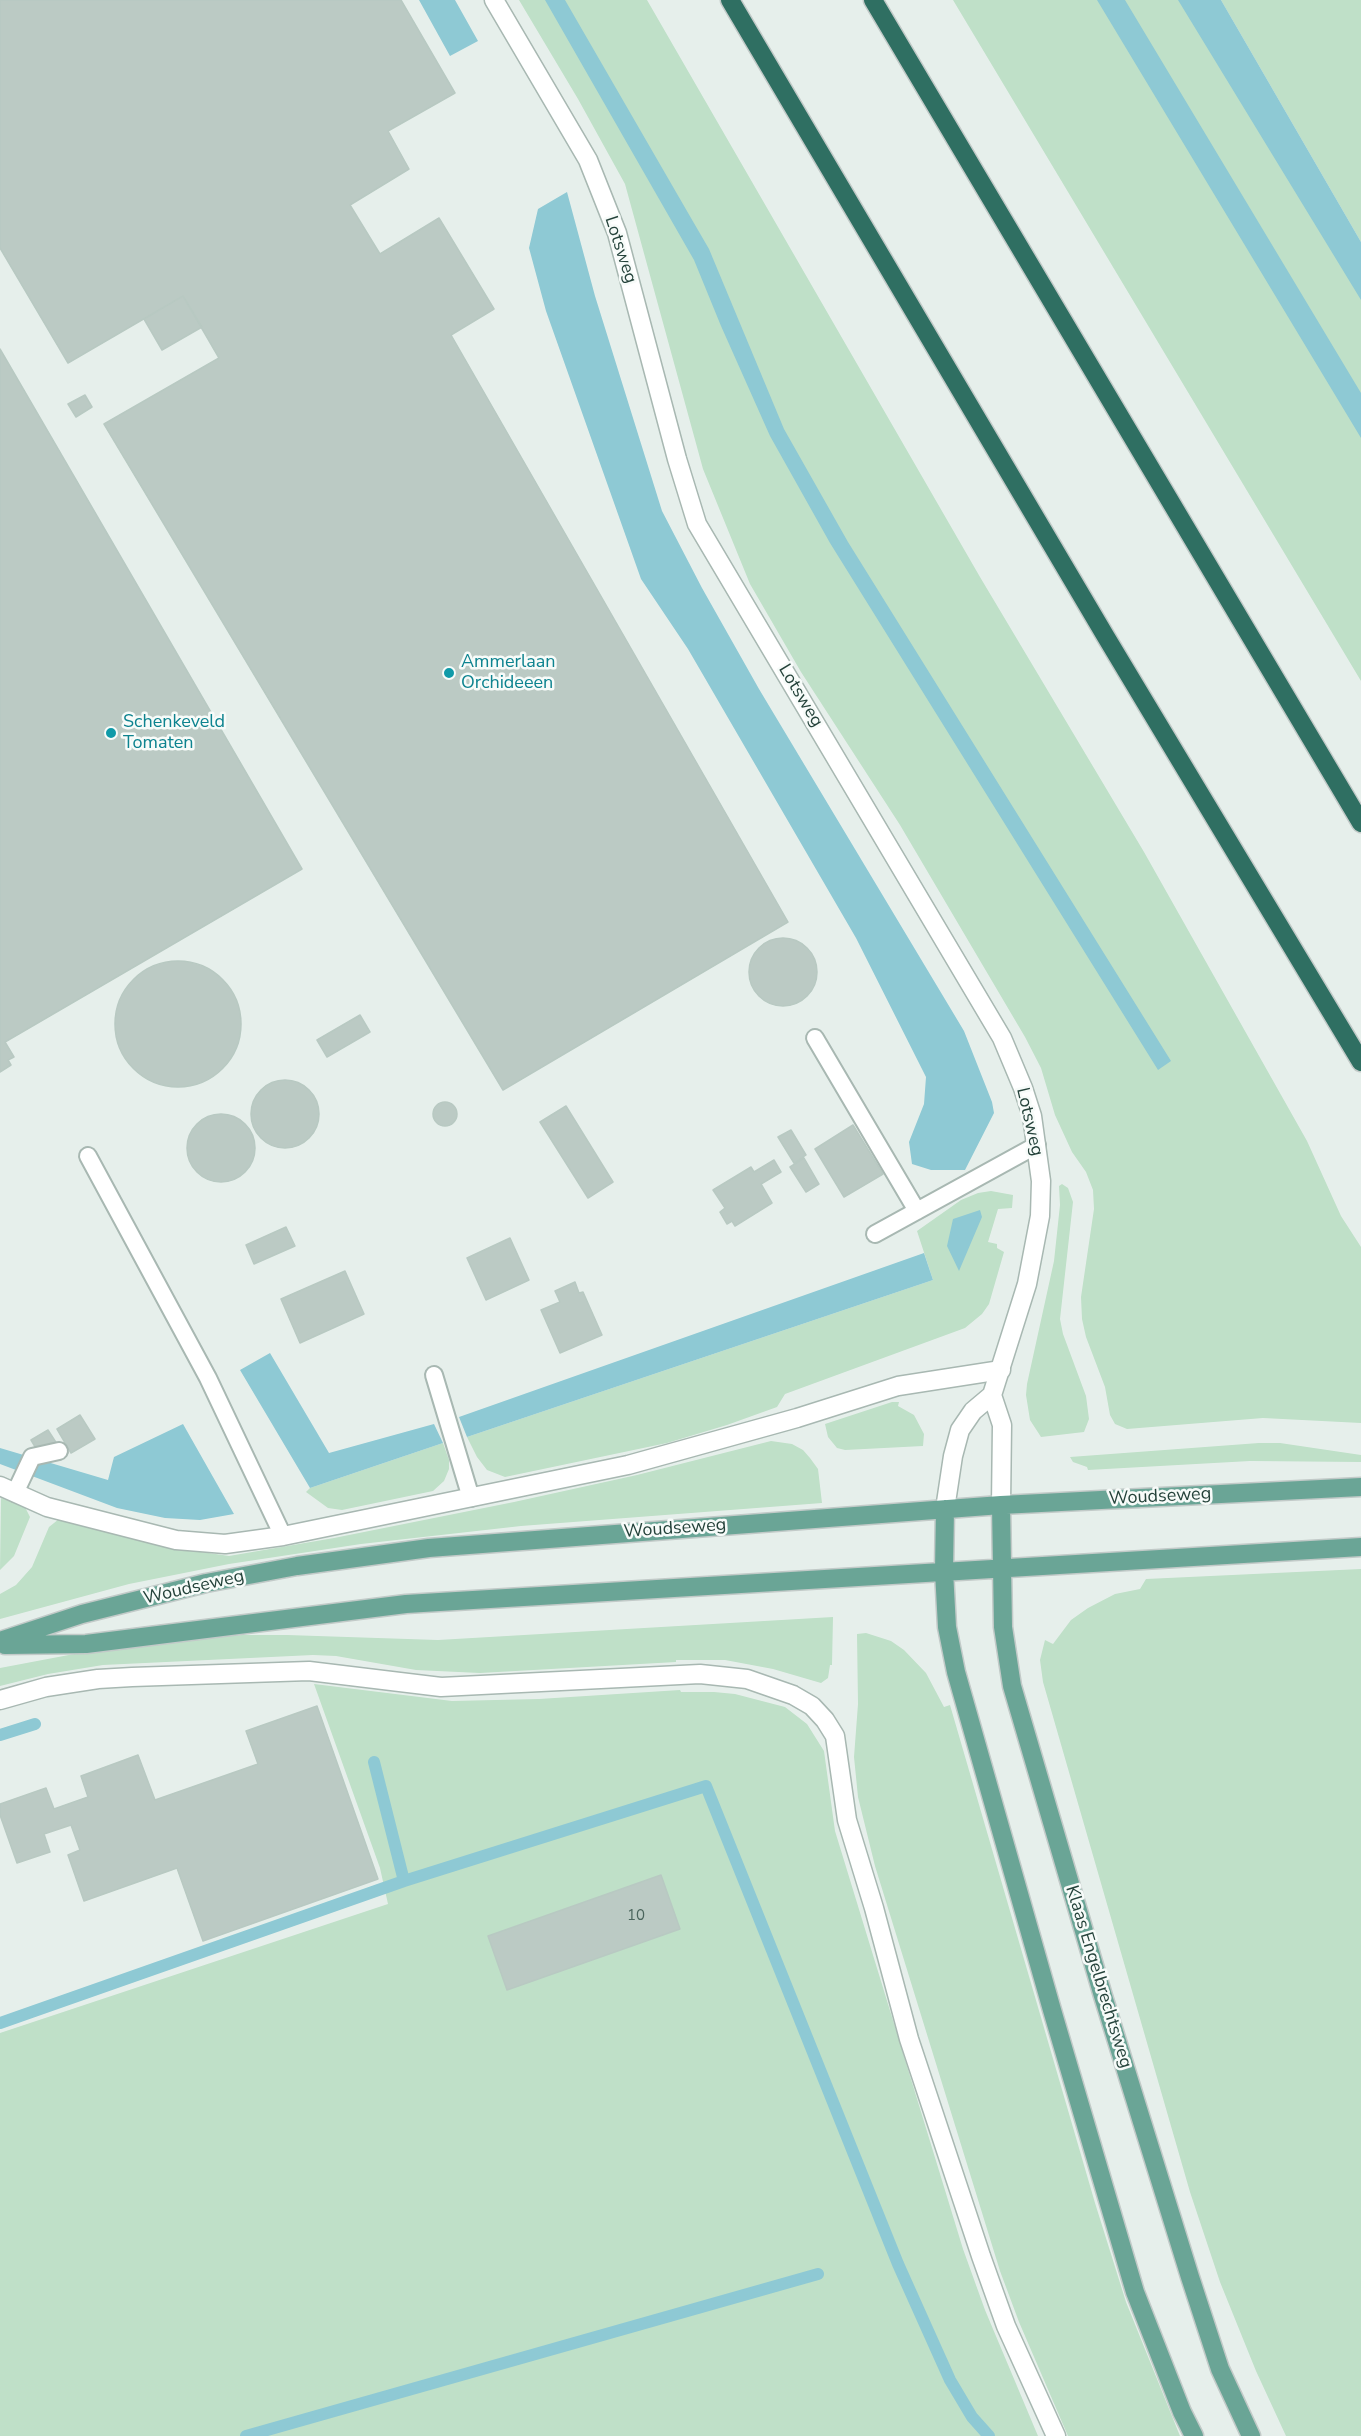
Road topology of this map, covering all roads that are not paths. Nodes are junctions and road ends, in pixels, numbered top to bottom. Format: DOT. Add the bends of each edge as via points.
graph roads {
  1 [pos="494,0"];
  2 [pos="730,0"];
  3 [pos="873,0"];
  4 [pos="1361,823"];
  5 [pos="815,1038"];
  6 [pos="1361,1062"];
  7 [pos="1037,1145"];
  8 [pos="88,1156"];
  9 [pos="917,1211"];
  10 [pos="875,1234"];
  11 [pos="1001,1370"];
  12 [pos="434,1375"];
  13 [pos="992,1395"];
  14 [pos="58,1451"];
  15 [pos="1361,1487"];
  16 [pos="8,1490"];
  17 [pos="471,1498"];
  18 [pos="1001,1505"];
  19 [pos="945,1509"];
  20 [pos="283,1536"];
  21 [pos="1361,1548"];
  22 [pos="1001,1569"];
  23 [pos="944,1571"];
  24 [pos="0,1643"];
  25 [pos="0,1700"];
  26 [pos="1056,2436"];
  27 [pos="1194,2436"];
  28 [pos="1251,2436"];
  1 -- 7 [label="street, Lotsweg" via="588,160 617,233 697,524 1002,1038 1023,1088"];
  2 -- 6 [label="highway"];
  3 -- 4 [label="highway"];
  5 -- 9 [label="lane"];
  7 -- 9 [label="lane"];
  7 -- 11 [label="street, Lotsweg" via="1040,1216 1027,1284"];
  8 -- 20 [label="lane" via="208,1378"];
  9 -- 10 [label="lane"];
  11 -- 13 [label="street, Lotsweg"];
  11 -- 17 [label="street, Woudseweg" via="898,1386 628,1465"];
  12 -- 17 [label="lane"];
  13 -- 18 [label="street" via="1002,1425"];
  13 -- 19 [label="street, Lotsweg" via="973,1411 960,1431"];
  14 -- 16 [label="lane" via="32,1457 25,1474"];
  15 -- 18 [label="main road, Woudseweg"];
  16 -- 20 [label="street, Woudseweg" via="47,1507 176,1540 225,1544"];
  17 -- 20 [label="street, Woudseweg"];
  18 -- 19 [label="main road, Woudseweg"];
  18 -- 22 [label="main road, Klaas Engelbrechtsweg"];
  19 -- 23 [label="main road"];
  19 -- 24 [label="main road, Woudseweg" via="429,1548 297,1566 206,1583 82,1614"];
  21 -- 22 [label="main road, Woudseweg"];
  22 -- 23 [label="main road, Woudseweg"];
  22 -- 28 [label="main road, Klaas Engelbrechtsweg" via="1003,1627 1012,1686 1194,2288 1220,2369"];
  23 -- 24 [label="main road, Woudseweg" via="405,1604 86,1644"];
  23 -- 27 [label="main road" via="947,1626 956,1672 1052,2010 1136,2292"];
  25 -- 26 [label="street" via="98,1678 309,1671 441,1687 700,1674 747,1679 812,1706 835,1736 847,1820 909,2040 1006,2326"];
}
